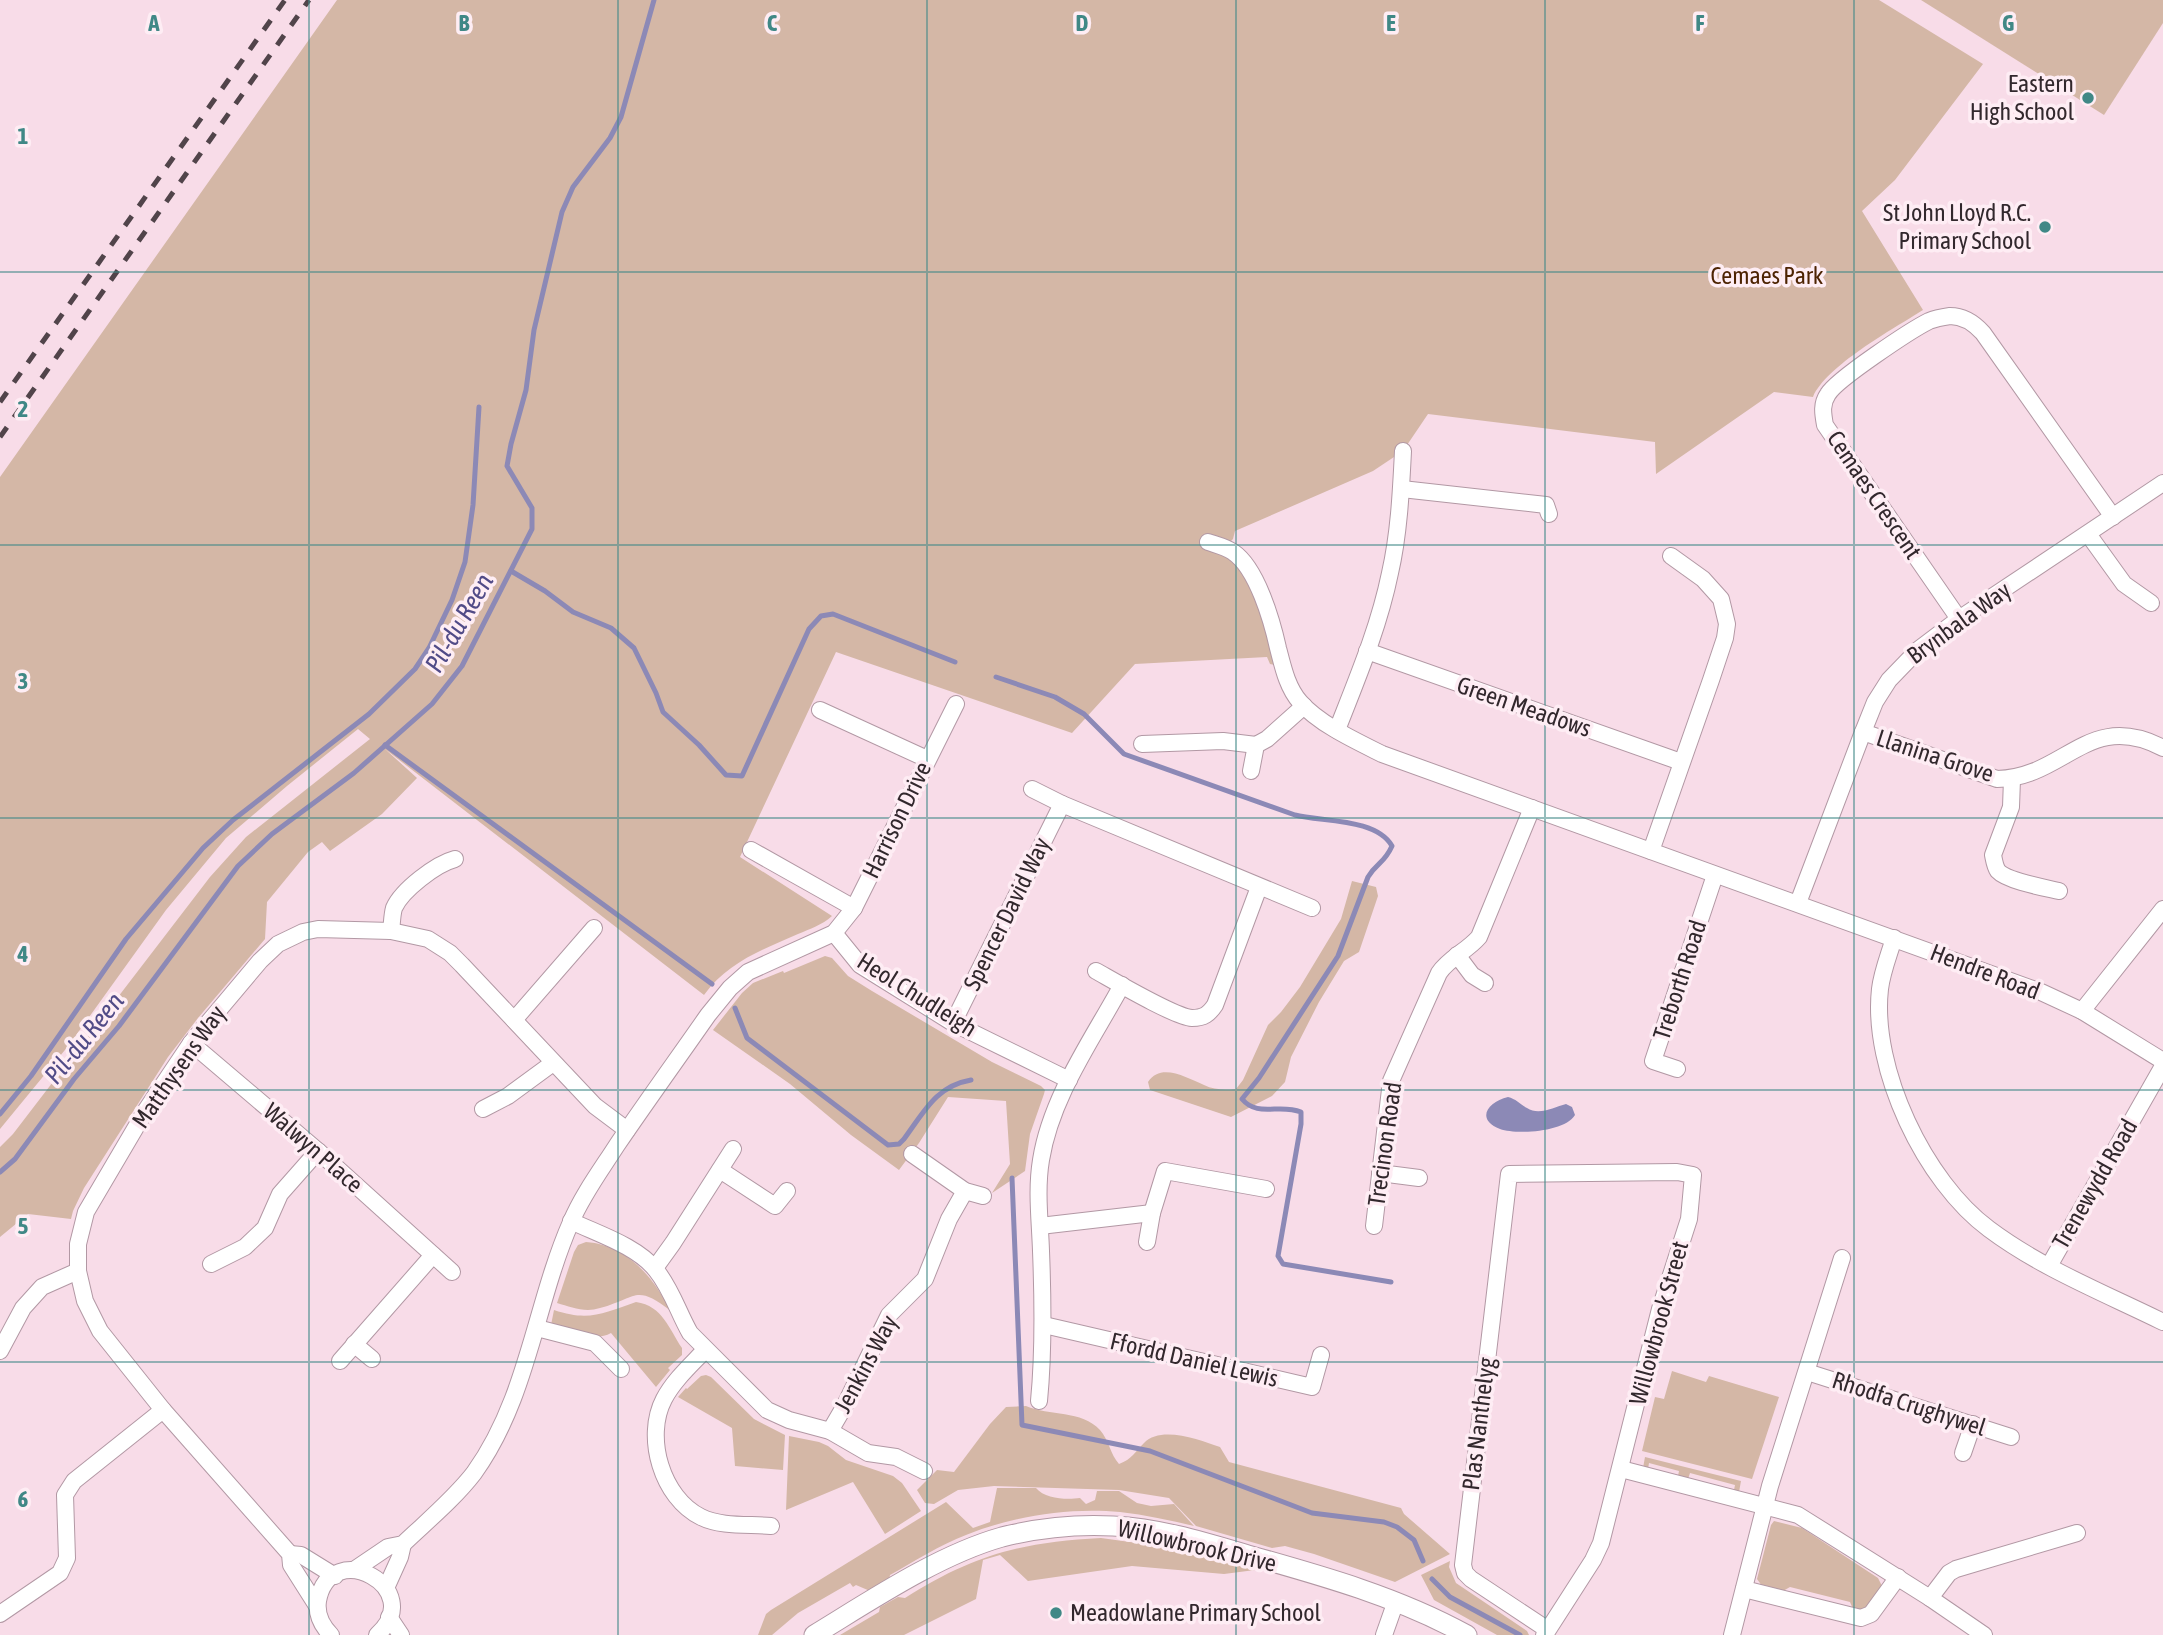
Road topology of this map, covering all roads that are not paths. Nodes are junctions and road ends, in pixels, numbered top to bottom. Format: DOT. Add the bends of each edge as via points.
graph roads {
  1 [pos="1403,451"];
  2 [pos="2163,483"];
  3 [pos="1402,489"];
  4 [pos="1549,514"];
  5 [pos="2113,517"];
  6 [pos="2088,534"];
  7 [pos="1208,542"];
  8 [pos="1671,556"];
  9 [pos="2151,603"];
  10 [pos="1959,619"];
  11 [pos="1367,652"];
  12 [pos="956,704"];
  13 [pos="1304,706"];
  14 [pos="820,710"];
  15 [pos="1337,730"];
  16 [pos="1863,732"];
  17 [pos="1142,744"];
  18 [pos="1256,745"];
  19 [pos="2163,748"];
  20 [pos="927,759"];
  21 [pos="1681,762"];
  22 [pos="1251,771"];
  23 [pos="2012,779"];
  24 [pos="1032,789"];
  25 [pos="1062,804"];
  26 [pos="1532,808"];
  27 [pos="751,850"];
  28 [pos="1650,851"];
  29 [pos="455,859"];
  30 [pos="1715,875"];
  31 [pos="1259,887"];
  32 [pos="2059,891"];
  33 [pos="1798,903"];
  34 [pos="854,908"];
  35 [pos="1312,908"];
  36 [pos="2163,909"];
  37 [pos="594,928"];
  38 [pos="391,931"];
  39 [pos="834,933"];
  40 [pos="1895,938"];
  41 [pos="1457,955"];
  42 [pos="1096,971"];
  43 [pos="1485,983"];
  44 [pos="1122,985"];
  45 [pos="2082,1011"];
  46 [pos="514,1020"];
  47 [pos="953,1023"];
  48 [pos="191,1043"];
  49 [pos="2163,1060"];
  50 [pos="553,1063"];
  51 [pos="2163,1066"];
  52 [pos="1677,1069"];
  53 [pos="1069,1080"];
  54 [pos="483,1109"];
  55 [pos="627,1130"];
  56 [pos="733,1149"];
  57 [pos="318,1151"];
  58 [pos="912,1154"];
  59 [pos="720,1170"];
  60 [pos="1380,1173"];
  61 [pos="1509,1174"];
  62 [pos="1419,1178"];
  63 [pos="1266,1189"];
  64 [pos="787,1191"];
  65 [pos="965,1191"];
  66 [pos="983,1196"];
  67 [pos="1152,1213"];
  68 [pos="571,1221"];
  69 [pos="1040,1226"];
  70 [pos="1374,1226"];
  71 [pos="1147,1242"];
  72 [pos="231,1255"];
  73 [pos="433,1255"];
  74 [pos="1842,1258"];
  75 [pos="211,1264"];
  76 [pos="2049,1266"];
  77 [pos="655,1268"];
  78 [pos="240,1270"];
  79 [pos="78,1271"];
  80 [pos="452,1272"];
  81 [pos="2163,1322"];
  82 [pos="1044,1325"];
  83 [pos="537,1328"];
  84 [pos="354,1344"];
  85 [pos="705,1350"];
  86 [pos="0,1351"];
  87 [pos="1321,1355"];
  88 [pos="372,1359"];
  89 [pos="340,1361"];
  90 [pos="621,1369"];
  91 [pos="1807,1372"];
  92 [pos="1039,1401"];
  93 [pos="163,1410"];
  94 [pos="1973,1424"];
  95 [pos="830,1430"];
  96 [pos="2011,1437"];
  97 [pos="1963,1453"];
  98 [pos="1621,1469"];
  99 [pos="924,1471"];
  100 [pos="1764,1506"];
  101 [pos="771,1526"];
  102 [pos="2077,1533"];
  103 [pos="403,1544"];
  104 [pos="290,1554"];
  105 [pos="354,1570"];
  106 [pos="335,1576"];
  107 [pos="1898,1577"];
  108 [pos="386,1588"];
  109 [pos="1744,1589"];
  110 [pos="1930,1598"];
  111 [pos="1396,1601"];
  112 [pos="318,1612"];
  113 [pos="0,1614"];
  114 [pos="389,1617"];
  115 [pos="1546,1632"];
  116 [pos="314,1635"];
  117 [pos="331,1635"];
  118 [pos="377,1635"];
  119 [pos="401,1635"];
  120 [pos="814,1635"];
  121 [pos="1384,1635"];
  122 [pos="1467,1635"];
  123 [pos="1732,1635"];
  124 [pos="1984,1635"];
  1 -- 3 [label="street"];
  2 -- 5 [label="street, Brynbala Way"];
  3 -- 4 [label="street" via="1546,505"];
  3 -- 11 [label="street" via="1391,572"];
  5 -- 6 [label="street, Brynbala Way"];
  5 -- 10 [label="street, Cemaes Crescent" via="1975,324 1953,316 1929,321 1841,379 1827,394 1822,413 1825,425"];
  6 -- 9 [label="street" via="2123,584"];
  6 -- 10 [label="street, Brynbala Way"];
  7 -- 13 [label="street" via="1234,552 1250,570 1282,667"];
  8 -- 21 [label="street" via="1721,599 1727,625"];
  10 -- 16 [label="street, Brynbala Way" via="1918,650 1889,680"];
  11 -- 15 [label="street"];
  11 -- 21 [label="street, Green Meadows"];
  12 -- 20 [label="street, Harrison Drive"];
  13 -- 15 [label="street, Hendre Road"];
  13 -- 18 [label="street"];
  14 -- 20 [label="street"];
  15 -- 26 [label="street, Hendre Road" via="1382,754"];
  16 -- 23 [label="street, Llanina Grove" via="1979,775"];
  16 -- 33 [label="street, Brynbala Way"];
  17 -- 18 [label="street" via="1223,741"];
  18 -- 22 [label="street"];
  19 -- 23 [label="street, Llanina Grove" via="2116,734"];
  20 -- 34 [label="street, Harrison Drive"];
  21 -- 28 [label="street"];
  23 -- 32 [label="street" via="2011,807 1994,863 2007,877"];
  24 -- 25 [label="street"];
  25 -- 31 [label="street"];
  25 -- 47 [label="street, Spencer David Way"];
  26 -- 28 [label="street, Hendre Road"];
  26 -- 41 [label="street, Trecinon Road" via="1479,937"];
  27 -- 34 [label="street"];
  28 -- 30 [label="street, Hendre Road"];
  29 -- 38 [label="street" via="425,874 402,898 394,908"];
  30 -- 33 [label="street, Hendre Road"];
  30 -- 52 [label="street, Treborth Road" via="1653,1061"];
  31 -- 35 [label="street"];
  31 -- 44 [label="street" via="1210,1013 1185,1017"];
  33 -- 40 [label="street, Hendre Road"];
  34 -- 39 [label="street, Harrison Drive"];
  36 -- 45 [label="street"];
  37 -- 46 [label="street"];
  38 -- 46 [label="street, Matthysens Way" via="439,945"];
  38 -- 48 [label="street, Matthysens Way" via="318,929 288,938 260,961"];
  39 -- 47 [label="street, Heol Chudleigh" via="860,965"];
  39 -- 55 [label="street, Heol Chudleigh" via="748,972 730,988"];
  40 -- 45 [label="street, Hendre Road"];
  40 -- 76 [label="street" via="1880,988 1879,1009 1888,1067 1913,1135 1929,1164 1986,1227"];
  41 -- 43 [label="street" via="1472,975"];
  41 -- 60 [label="street, Trecinon Road" via="1439,973 1395,1068"];
  42 -- 44 [label="street"];
  44 -- 53 [label="street"];
  45 -- 49 [label="street, Hendre Road"];
  46 -- 50 [label="street, Matthysens Way"];
  47 -- 53 [label="street, Heol Chudleigh"];
  48 -- 57 [label="street, Walwyn Place"];
  48 -- 79 [label="street, Matthysens Way" via="86,1212 78,1244"];
  50 -- 54 [label="street"];
  50 -- 55 [label="street, Matthysens Way" via="595,1106"];
  51 -- 76 [label="street, Trenewydd Road"];
  53 -- 69 [label="street" via="1041,1159"];
  55 -- 68 [label="street, Heol Chudleigh"];
  56 -- 59 [label="street"];
  57 -- 72 [label="street" via="280,1194 265,1227"];
  57 -- 73 [label="street, Walwyn Place"];
  58 -- 65 [label="street"];
  59 -- 64 [label="street" via="775,1206"];
  59 -- 77 [label="street"];
  60 -- 62 [label="street"];
  60 -- 70 [label="street, Trecinon Road"];
  61 -- 98 [label="street, Willowbrook Street" via="1693,1168 1689,1219 1660,1308"];
  61 -- 115 [label="street, Plas Nanthelyg" via="1463,1564 1471,1579"];
  63 -- 67 [label="street" via="1165,1171"];
  65 -- 66 [label="street"];
  65 -- 95 [label="street, Jenkins Way" via="925,1279 889,1315"];
  67 -- 69 [label="street"];
  67 -- 71 [label="street"];
  68 -- 77 [label="street, Jenkins Way" via="633,1251"];
  68 -- 83 [label="street, Heol Chudleigh"];
  69 -- 82 [label="street"];
  72 -- 75 [label="street"];
  72 -- 78 [label="street"];
  73 -- 80 [label="street, Walwyn Place"];
  73 -- 84 [label="street"];
  74 -- 91 [label="street, Rhodfa Crughywel"];
  76 -- 81 [label="street"];
  77 -- 85 [label="street, Jenkins Way" via="678,1304 683,1321"];
  79 -- 86 [label="street" via="42,1287 23,1308"];
  79 -- 93 [label="street, Matthysens Way" via="85,1301 100,1331"];
  82 -- 87 [label="street, Ffordd Daniel Lewis" via="1312,1387"];
  82 -- 92 [label="street"];
  83 -- 90 [label="street" via="595,1343"];
  83 -- 103 [label="street, Heol Chudleigh" via="497,1435 473,1474"];
  84 -- 88 [label="street"];
  84 -- 89 [label="street"];
  85 -- 95 [label="street, Jenkins Way" via="766,1410"];
  85 -- 101 [label="street" via="674,1383 656,1422 666,1480 675,1495 701,1517"];
  91 -- 94 [label="street, Rhodfa Crughywel"];
  91 -- 100 [label="street, Rhodfa Crughywel"];
  93 -- 104 [label="street, Matthysens Way"];
  93 -- 113 [label="street" via="74,1481 65,1495 67,1558 60,1573"];
  94 -- 96 [label="street, Rhodfa Crughywel"];
  94 -- 97 [label="street"];
  95 -- 99 [label="street, Jenkins Way" via="868,1453 897,1457"];
  98 -- 100 [label="street"];
  98 -- 115 [label="street, Willowbrook Street" via="1601,1543"];
  100 -- 107 [label="street" via="1798,1515"];
  100 -- 109 [label="street, Rhodfa Crughywel"];
  102 -- 110 [label="street" via="1956,1569"];
  103 -- 105 [label="street"];
  103 -- 108 [label="street"];
  104 -- 106 [label="street, Matthysens Way" via="301,1555"];
  104 -- 112 [label="street, Matthysens Way" via="291,1566"];
  105 -- 106 [label="street"];
  105 -- 108 [label="street" via="378,1578"];
  106 -- 112 [label="street" via="320,1593"];
  107 -- 109 [label="street" via="1871,1614 1861,1618"];
  107 -- 110 [label="street"];
  108 -- 114 [label="street" via="391,1600"];
  109 -- 123 [label="street, Rhodfa Crughywel"];
  110 -- 124 [label="street"];
  111 -- 120 [label="street, Willowbrook Drive" via="1200,1541 1131,1527 1073,1526 1001,1538 957,1554"];
  111 -- 121 [label="street"];
  111 -- 122 [label="street, Willowbrook Drive"];
  112 -- 116 [label="street"];
  112 -- 117 [label="street, Matthysens Way"];
  114 -- 118 [label="street"];
  114 -- 119 [label="street"];
}
